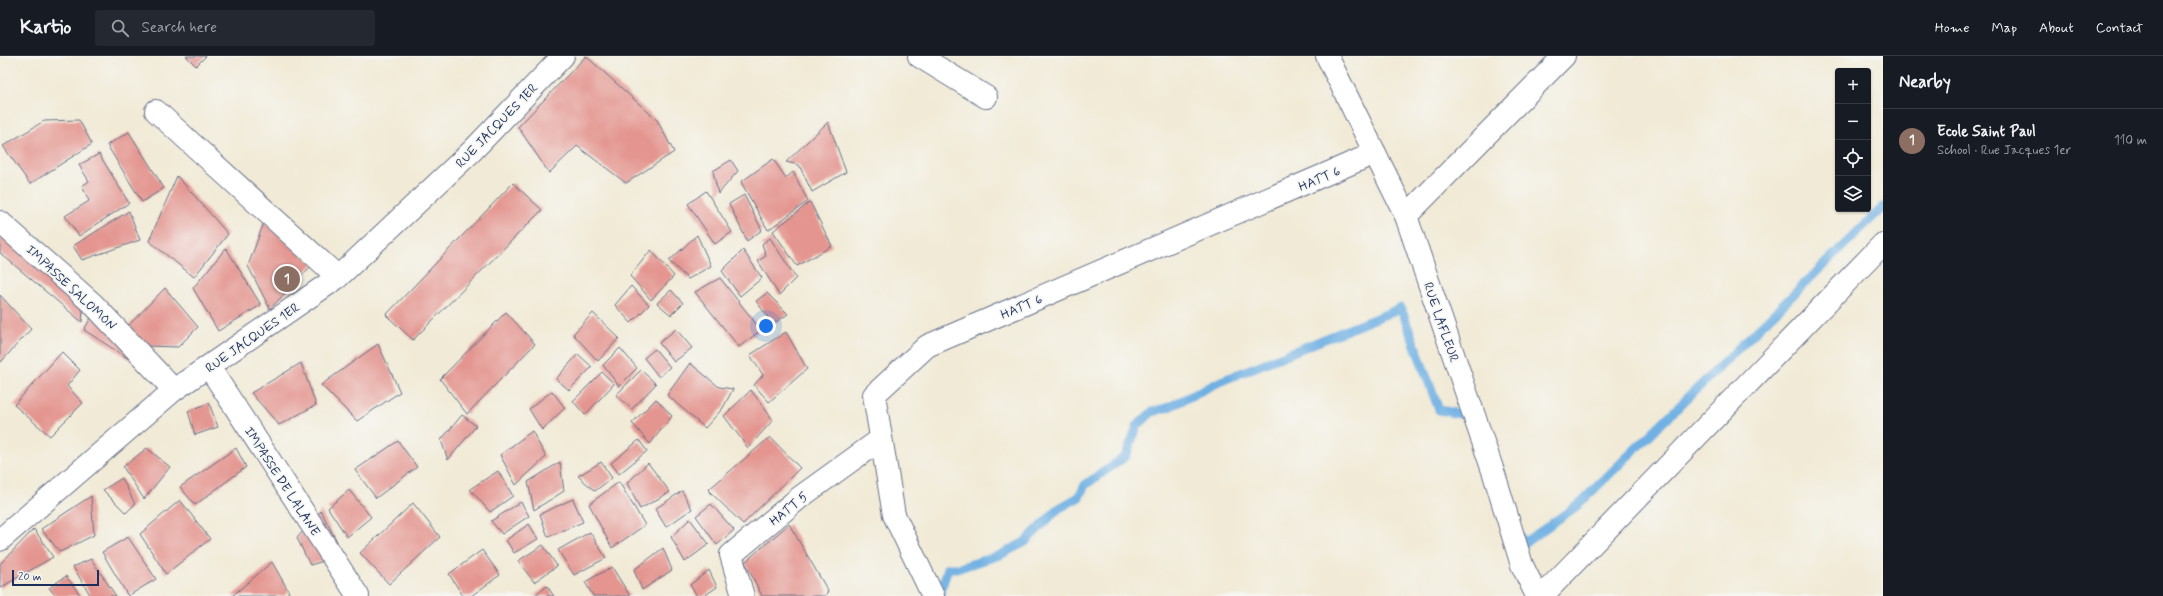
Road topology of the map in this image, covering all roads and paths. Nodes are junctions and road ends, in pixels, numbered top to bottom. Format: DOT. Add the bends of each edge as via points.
graph roads {
  1 [pos="563,56"];
  2 [pos="919,56"];
  3 [pos="1327,56"];
  4 [pos="1564,56"];
  5 [pos="986,97"];
  6 [pos="156,111"];
  7 [pos="1375,153"];
  8 [pos="1406,216"];
  9 [pos="0,222"];
  10 [pos="1883,244"];
  11 [pos="338,277"];
  12 [pos="209,367"];
  13 [pos="174,390"];
  14 [pos="882,439"];
  15 [pos="0,540"];
  16 [pos="358,596"];
  17 [pos="743,596"];
  18 [pos="933,596"];
  19 [pos="1537,596"];
  20 [pos="1542,596"];
  1 -- 11 [label="street, RUE JACQUES 1ER" via="472,151"];
  2 -- 5 [label="street"];
  3 -- 7 [label="street, RUE LAFLEUR"];
  4 -- 8 [label="street"];
  6 -- 11 [label="street"];
  7 -- 8 [label="street, RUE LAFLEUR"];
  7 -- 14 [label="street, HATT 6" via="928,346 874,395"];
  8 -- 19 [label="street, RUE LAFLEUR" via="1494,474 1522,565"];
  9 -- 13 [label="street, IMPASSE SALOMON" via="93,304"];
  10 -- 20 [label="street"];
  11 -- 12 [label="street, RUE JACQUES 1ER"];
  12 -- 13 [label="street, RUE JACQUES 1ER"];
  12 -- 16 [label="street, IMPASSE DE LALANE"];
  13 -- 15 [label="street, RUE JACQUES 1ER"];
  14 -- 17 [label="street, HATT 5" via="799,498 731,555"];
  14 -- 18 [label="street, HATT 6" via="894,515"];
}
